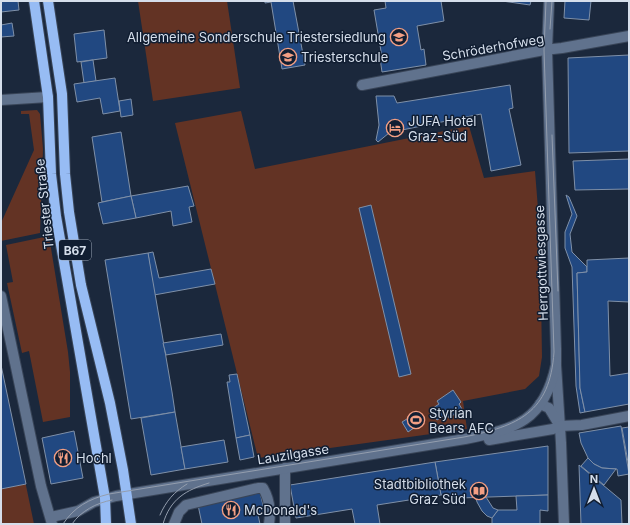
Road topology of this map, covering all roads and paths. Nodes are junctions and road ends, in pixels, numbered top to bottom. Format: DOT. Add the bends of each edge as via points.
graph roads {
  1 [pos="34,1"];
  2 [pos="48,1"];
  3 [pos="549,1"];
  4 [pos="629,36"];
  5 [pos="547,50"];
  6 [pos="362,85"];
  7 [pos="48,97"];
  8 [pos="1,100"];
  9 [pos="1,296"];
  10 [pos="556,365"];
  11 [pos="540,404"];
  12 [pos="629,416"];
  13 [pos="560,426"];
  14 [pos="465,439"];
  15 [pos="285,468"];
  16 [pos="126,495"];
  17 [pos="105,498"];
  18 [pos="51,520"];
  19 [pos="106,524"];
  20 [pos="131,524"];
  21 [pos="174,524"];
  22 [pos="269,524"];
  23 [pos="285,524"];
  24 [pos="564,524"];
  1 -- 7 [label="main road, Triester Straße / B67"];
  2 -- 16 [label="main road, Triester Straße / B67" via="62,94 69,212 81,285 110,403"];
  3 -- 5 [label="street, Herrgottwiesgasse"];
  4 -- 5 [label="street, Schröderhofweg"];
  5 -- 6 [label="street, Schröderhofweg"];
  5 -- 10 [label="street, Herrgottwiesgasse"];
  7 -- 8 [label="street"];
  7 -- 17 [label="main road, Triester Straße / B67" via="51,174 56,220"];
  9 -- 18 [label="street" via="41,486"];
  10 -- 11 [label="street, Lauzilgasse" via="549,390"];
  10 -- 13 [label="street, Herrgottwiesgasse"];
  11 -- 13 [label="street" via="550,408"];
  11 -- 14 [label="street, Lauzilgasse" via="531,414 511,427"];
  12 -- 13 [label="street, Lauzilgasse" via="582,425"];
  13 -- 14 [label="street, Lauzilgasse" via="488,440"];
  13 -- 24 [label="street, Herrgottwiesgasse"];
  14 -- 15 [label="street, Lauzilgasse"];
  15 -- 16 [label="street, Lauzilgasse"];
  15 -- 23 [label="street"];
  16 -- 17 [label="street"];
  16 -- 20 [label="main road, Triester Straße / B67"];
  17 -- 18 [label="street"];
  17 -- 19 [label="main road, Triester Straße / B67"];
  21 -- 22 [label="street" via="179,512 186,505 264,488 268,497"];
}
